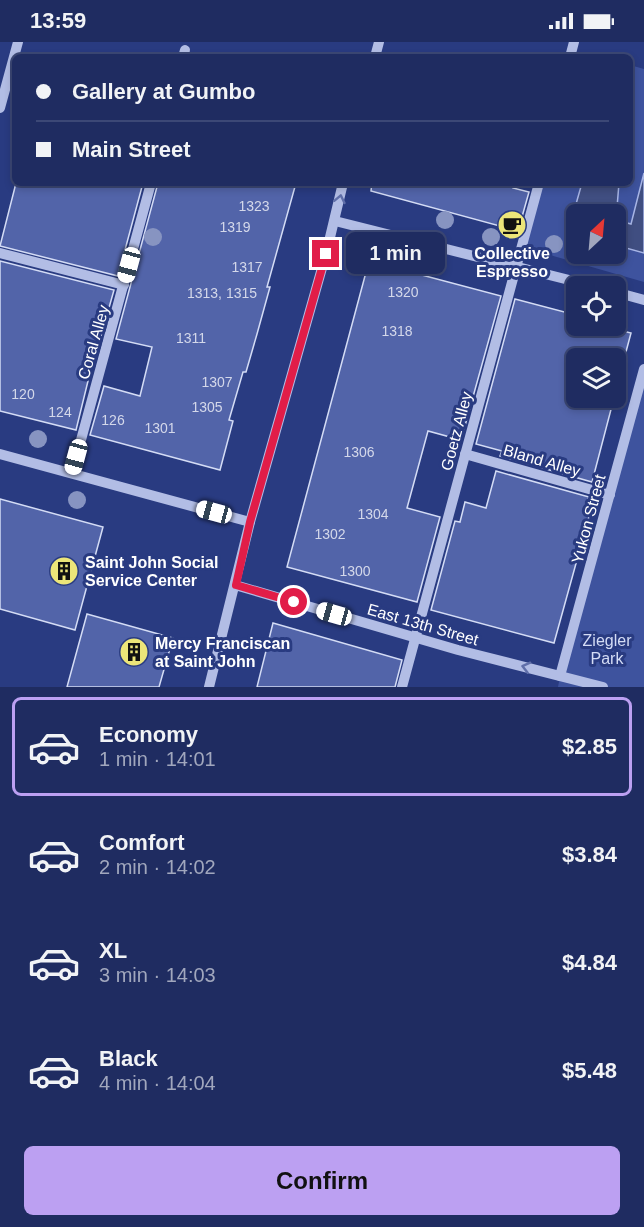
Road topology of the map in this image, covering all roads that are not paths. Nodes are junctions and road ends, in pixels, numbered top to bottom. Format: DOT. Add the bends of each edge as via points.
graph roads {
  1 [pos="12,64"];
  2 [pos="0,108"];
  3 [pos="150,186"];
  4 [pos="342,186"];
  5 [pos="537,186"];
  6 [pos="335,220"];
  7 [pos="0,253"];
  8 [pos="517,267"];
  9 [pos="566,279"];
  10 [pos="124,285"];
  11 [pos="626,295"];
  12 [pos="644,300"];
  13 [pos="644,369"];
  14 [pos="0,454"];
  15 [pos="465,454"];
  16 [pos="72,473"];
  17 [pos="610,495"];
  18 [pos="250,522"];
  19 [pos="236,585"];
  20 [pos="415,638"];
  21 [pos="560,676"];
  22 [pos="209,687"];
  23 [pos="402,687"];
  24 [pos="603,687"];
  1 -- 2 [label="street"];
  3 -- 10 [label="street, Coral Alley"];
  6 -- 4 [label="street, one-way"];
  5 -- 8 [label="street, Goetz Alley"];
  6 -- 8 [label="street"];
  6 -- 18 [label="street"];
  7 -- 10 [label="street"];
  8 -- 9 [label="street"];
  8 -- 15 [label="street, Goetz Alley"];
  10 -- 16 [label="street, Coral Alley"];
  11 -- 12 [label="street"];
  13 -- 17 [label="street, Yukon Street"];
  14 -- 16 [label="street"];
  15 -- 17 [label="street, Bland Alley"];
  15 -- 20 [label="street, Goetz Alley"];
  16 -- 18 [label="street"];
  17 -- 21 [label="street, Yukon Street"];
  18 -- 19 [label="street"];
  19 -- 20 [label="street, East 13th Street"];
  19 -- 22 [label="street"];
  21 -- 20 [label="street, East 13th Street, one-way"];
  20 -- 23 [label="street, Goetz Alley"];
  21 -- 24 [label="street, East 13th Street"];
}
